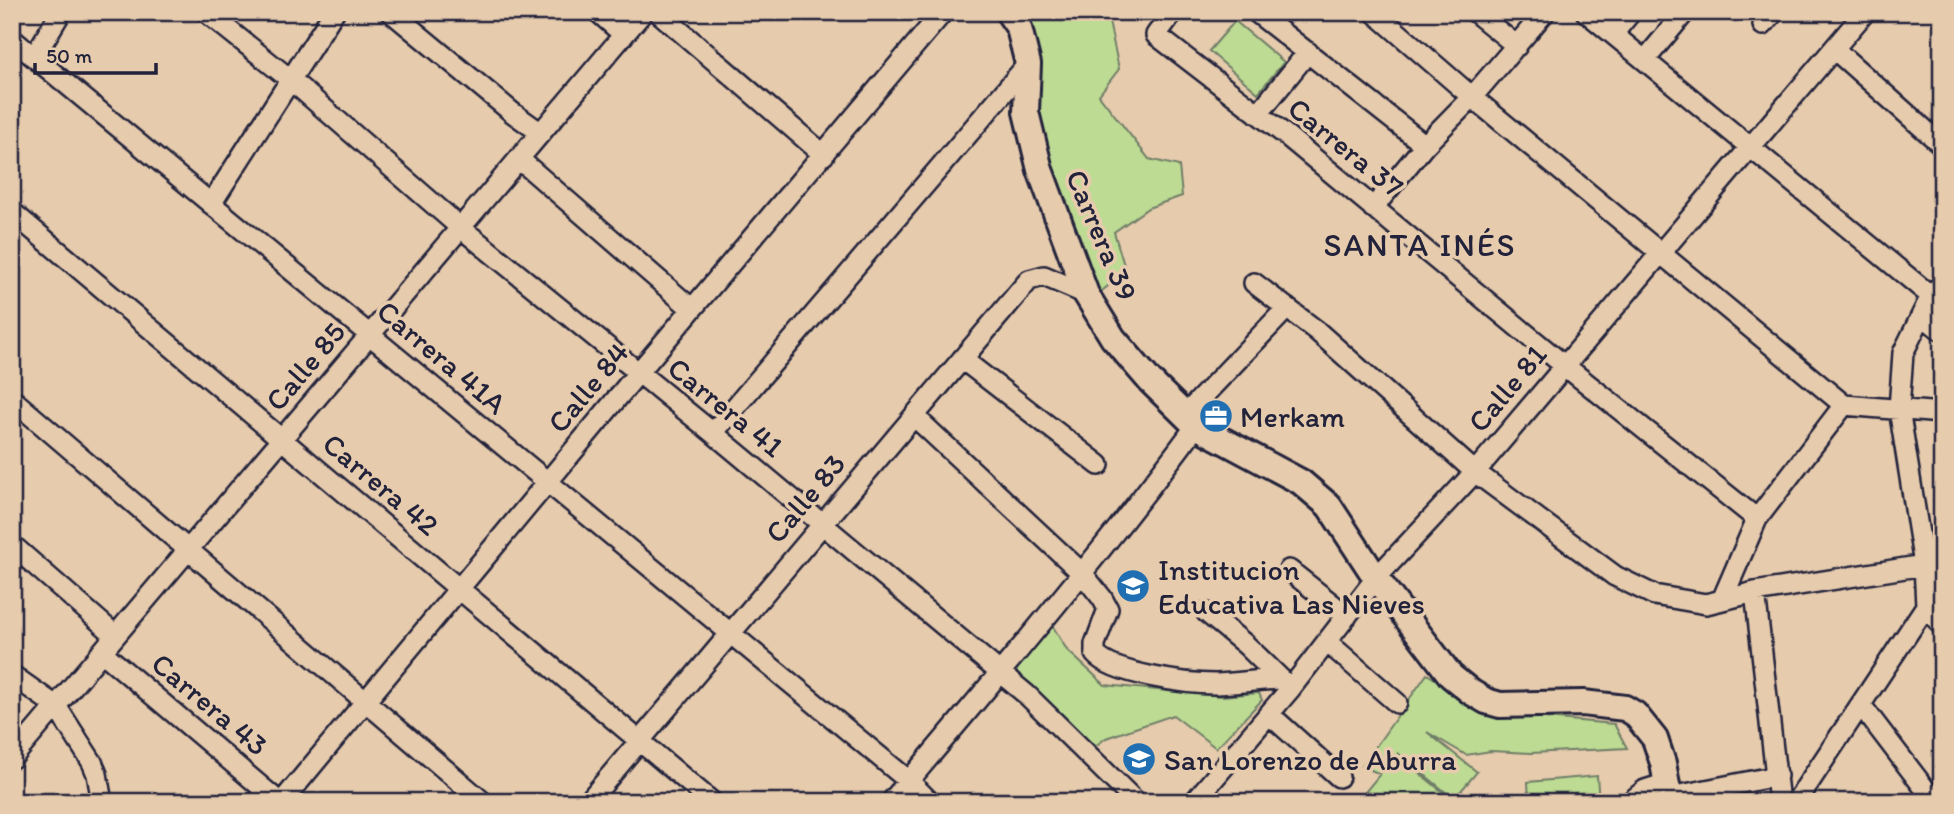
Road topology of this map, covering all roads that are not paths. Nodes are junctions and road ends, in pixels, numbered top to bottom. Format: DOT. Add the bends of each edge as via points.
graph roads {
  1 [pos="61,12"];
  2 [pos="206,12"];
  3 [pos="334,12"];
  4 [pos="391,12"];
  5 [pos="597,12"];
  6 [pos="643,12"];
  7 [pos="658,12"];
  8 [pos="943,12"];
  9 [pos="1007,12"];
  10 [pos="1173,12"];
  11 [pos="1256,12"];
  12 [pos="1374,12"];
  13 [pos="1475,12"];
  14 [pos="1545,12"];
  15 [pos="1586,12"];
  16 [pos="1631,12"];
  17 [pos="1685,12"];
  18 [pos="1865,12"];
  19 [pos="1613,34"];
  20 [pos="624,35"];
  21 [pos="12,39"];
  22 [pos="1517,46"];
  23 [pos="1834,49"];
  24 [pos="1308,52"];
  25 [pos="34,57"];
  26 [pos="1645,60"];
  27 [pos="1028,64"];
  28 [pos="290,80"];
  29 [pos="1472,97"];
  30 [pos="1258,114"];
  31 [pos="541,133"];
  32 [pos="1425,145"];
  33 [pos="1942,145"];
  34 [pos="1751,147"];
  35 [pos="824,155"];
  36 [pos="519,159"];
  37 [pos="211,204"];
  38 [pos="1373,208"];
  39 [pos="12,212"];
  40 [pos="461,228"];
  41 [pos="1662,252"];
  42 [pos="1254,283"];
  43 [pos="1936,290"];
  44 [pos="1086,294"];
  45 [pos="1287,308"];
  46 [pos="692,309"];
  47 [pos="1922,315"];
  48 [pos="1942,331"];
  49 [pos="370,336"];
  50 [pos="962,359"];
  51 [pos="1565,366"];
  52 [pos="638,373"];
  53 [pos="12,399"];
  54 [pos="1844,405"];
  55 [pos="1899,409"];
  56 [pos="1942,413"];
  57 [pos="914,416"];
  58 [pos="1191,420"];
  59 [pos="713,433"];
  60 [pos="282,440"];
  61 [pos="1099,465"];
  62 [pos="1475,472"];
  63 [pos="547,482"];
  64 [pos="1758,519"];
  65 [pos="822,525"];
  66 [pos="12,545"];
  67 [pos="188,550"];
  68 [pos="1924,565"];
  69 [pos="1289,570"];
  70 [pos="1082,573"];
  71 [pos="1376,578"];
  72 [pos="459,589"];
  73 [pos="1755,592"];
  74 [pos="1722,600"];
  75 [pos="1926,606"];
  76 [pos="1207,613"];
  77 [pos="1346,616"];
  78 [pos="1942,625"];
  79 [pos="730,633"];
  80 [pos="115,635"];
  81 [pos="1327,642"];
  82 [pos="102,652"];
  83 [pos="1000,673"];
  84 [pos="12,675"];
  85 [pos="1286,683"];
  86 [pos="365,701"];
  87 [pos="1397,703"];
  88 [pos="55,705"];
  89 [pos="1861,705"];
  90 [pos="1269,714"];
  91 [pos="639,741"];
  92 [pos="12,758"];
  93 [pos="1777,776"];
  94 [pos="1339,777"];
  95 [pos="909,781"];
  96 [pos="1669,794"];
  97 [pos="102,802"];
  98 [pos="281,802"];
  99 [pos="483,802"];
  100 [pos="588,802"];
  101 [pos="712,802"];
  102 [pos="891,802"];
  103 [pos="930,802"];
  104 [pos="1136,802"];
  105 [pos="1194,802"];
  106 [pos="1630,802"];
  107 [pos="1779,802"];
  108 [pos="1796,802"];
  109 [pos="1935,802"];
  1 -- 25 [label="street"];
  2 -- 28 [label="street, Carrera 41"];
  3 -- 28 [label="street"];
  4 -- 31 [label="street"];
  5 -- 20 [label="street"];
  6 -- 20 [label="street, Calle 85"];
  7 -- 35 [label="street"];
  8 -- 35 [label="street, Calle 84"];
  9 -- 27 [label="main road, Carrera 39" via="1019,28"];
  10 -- 30 [label="street, Carrera 37" via="1156,34"];
  11 -- 24 [label="street"];
  12 -- 29 [label="street"];
  13 -- 22 [label="street"];
  14 -- 22 [label="street"];
  15 -- 19 [label="street"];
  16 -- 19 [label="street"];
  17 -- 26 [label="street"];
  18 -- 23 [label="street, Calle 81"];
  19 -- 26 [label="street"];
  20 -- 31 [label="street, Calle 85"];
  21 -- 25 [label="street, Carrera 41A"];
  22 -- 29 [label="street"];
  23 -- 33 [label="street"];
  23 -- 34 [label="street, Calle 81"];
  24 -- 30 [label="street"];
  24 -- 32 [label="street"];
  25 -- 37 [label="street, Carrera 41A"];
  26 -- 34 [label="street"];
  27 -- 44 [label="main road, Carrera 39" via="1026,112 1040,170"];
  27 -- 59 [label="street"];
  28 -- 37 [label="street"];
  28 -- 40 [label="street, Carrera 41"];
  29 -- 32 [label="street"];
  29 -- 41 [label="street"];
  30 -- 38 [label="street, Carrera 37"];
  31 -- 36 [label="street, Calle 85"];
  32 -- 38 [label="street"];
  34 -- 41 [label="street, Calle 81"];
  34 -- 43 [label="street"];
  35 -- 46 [label="street, Calle 84"];
  36 -- 40 [label="street, Calle 85"];
  36 -- 46 [label="street"];
  37 -- 49 [label="street, Carrera 41A"];
  38 -- 51 [label="street, Carrera 37"];
  39 -- 60 [label="street, Carrera 42"];
  40 -- 49 [label="street, Calle 85"];
  40 -- 52 [label="street, Carrera 41"];
  41 -- 51 [label="street, Calle 81"];
  41 -- 54 [label="street"];
  42 -- 45 [label="street"];
  43 -- 47 [label="street"];
  44 -- 50 [label="street, Calle 83" via="1044,276 1029,280"];
  44 -- 58 [label="main road, Carrera 39" via="1113,338"];
  45 -- 58 [label="street"];
  45 -- 62 [label="street"];
  46 -- 52 [label="street, Calle 84"];
  47 -- 48 [label="street"];
  47 -- 55 [label="street" via="1903,353"];
  49 -- 60 [label="street, Calle 85"];
  49 -- 63 [label="street, Carrera 41A"];
  50 -- 57 [label="street, Calle 83"];
  50 -- 61 [label="street"];
  51 -- 62 [label="street, Calle 81"];
  51 -- 64 [label="street, Carrera 37"];
  52 -- 59 [label="street, Carrera 41"];
  52 -- 63 [label="street, Calle 84"];
  53 -- 67 [label="street"];
  54 -- 55 [label="street"];
  54 -- 64 [label="street"];
  55 -- 56 [label="street"];
  55 -- 68 [label="street"];
  57 -- 65 [label="street, Calle 83"];
  57 -- 70 [label="street"];
  58 -- 70 [label="street" via="1140,501"];
  58 -- 71 [label="main road, Carrera 39" via="1317,495"];
  59 -- 65 [label="street, Carrera 41"];
  60 -- 67 [label="street, Calle 85"];
  60 -- 72 [label="street, Carrera 42"];
  62 -- 71 [label="street, Calle 81"];
  62 -- 74 [label="street" via="1615,576 1654,595 1706,604"];
  63 -- 72 [label="street, Calle 84"];
  63 -- 79 [label="street, Carrera 41A"];
  64 -- 74 [label="street"];
  65 -- 79 [label="street, Calle 83"];
  65 -- 83 [label="street, Carrera 41"];
  66 -- 80 [label="street"];
  67 -- 80 [label="street, Calle 85"];
  67 -- 86 [label="street"];
  68 -- 73 [label="street"];
  68 -- 75 [label="street"];
  69 -- 77 [label="street"];
  70 -- 83 [label="street"];
  70 -- 85 [label="street" via="1108,609 1095,644 1095,654 1102,662 1151,677 1213,684"];
  71 -- 77 [label="street, Calle 81"];
  71 -- 96 [label="main road, Carrera 39" via="1451,676 1486,701 1500,705 1583,703 1625,708 1635,714 1655,739"];
  72 -- 86 [label="street, Calle 84"];
  72 -- 91 [label="street, Carrera 42"];
  73 -- 74 [label="street"];
  73 -- 93 [label="street"];
  75 -- 78 [label="street"];
  75 -- 89 [label="street"];
  76 -- 85 [label="street"];
  77 -- 81 [label="street, Calle 81"];
  79 -- 91 [label="street, Calle 83"];
  79 -- 95 [label="street, Carrera 41A"];
  80 -- 82 [label="street, Calle 85"];
  81 -- 85 [label="street, Calle 81"];
  81 -- 87 [label="street"];
  82 -- 88 [label="street, Calle 85"];
  82 -- 98 [label="street, Carrera 43"];
  83 -- 95 [label="street"];
  83 -- 104 [label="street, Carrera 41"];
  84 -- 88 [label="street"];
  85 -- 90 [label="street, Calle 81"];
  86 -- 98 [label="street, Calle 84"];
  86 -- 99 [label="street"];
  88 -- 92 [label="street, Calle 85"];
  88 -- 97 [label="street" via="92,762"];
  89 -- 108 [label="street"];
  89 -- 109 [label="street"];
  90 -- 94 [label="street"];
  90 -- 105 [label="street, Calle 81"];
  91 -- 100 [label="street, Calle 83"];
  91 -- 101 [label="street, Carrera 42"];
  93 -- 96 [label="street"];
  93 -- 107 [label="street"];
  95 -- 102 [label="street"];
  95 -- 103 [label="street, Carrera 41A"];
  96 -- 106 [label="street" via="1646,790"];
}
